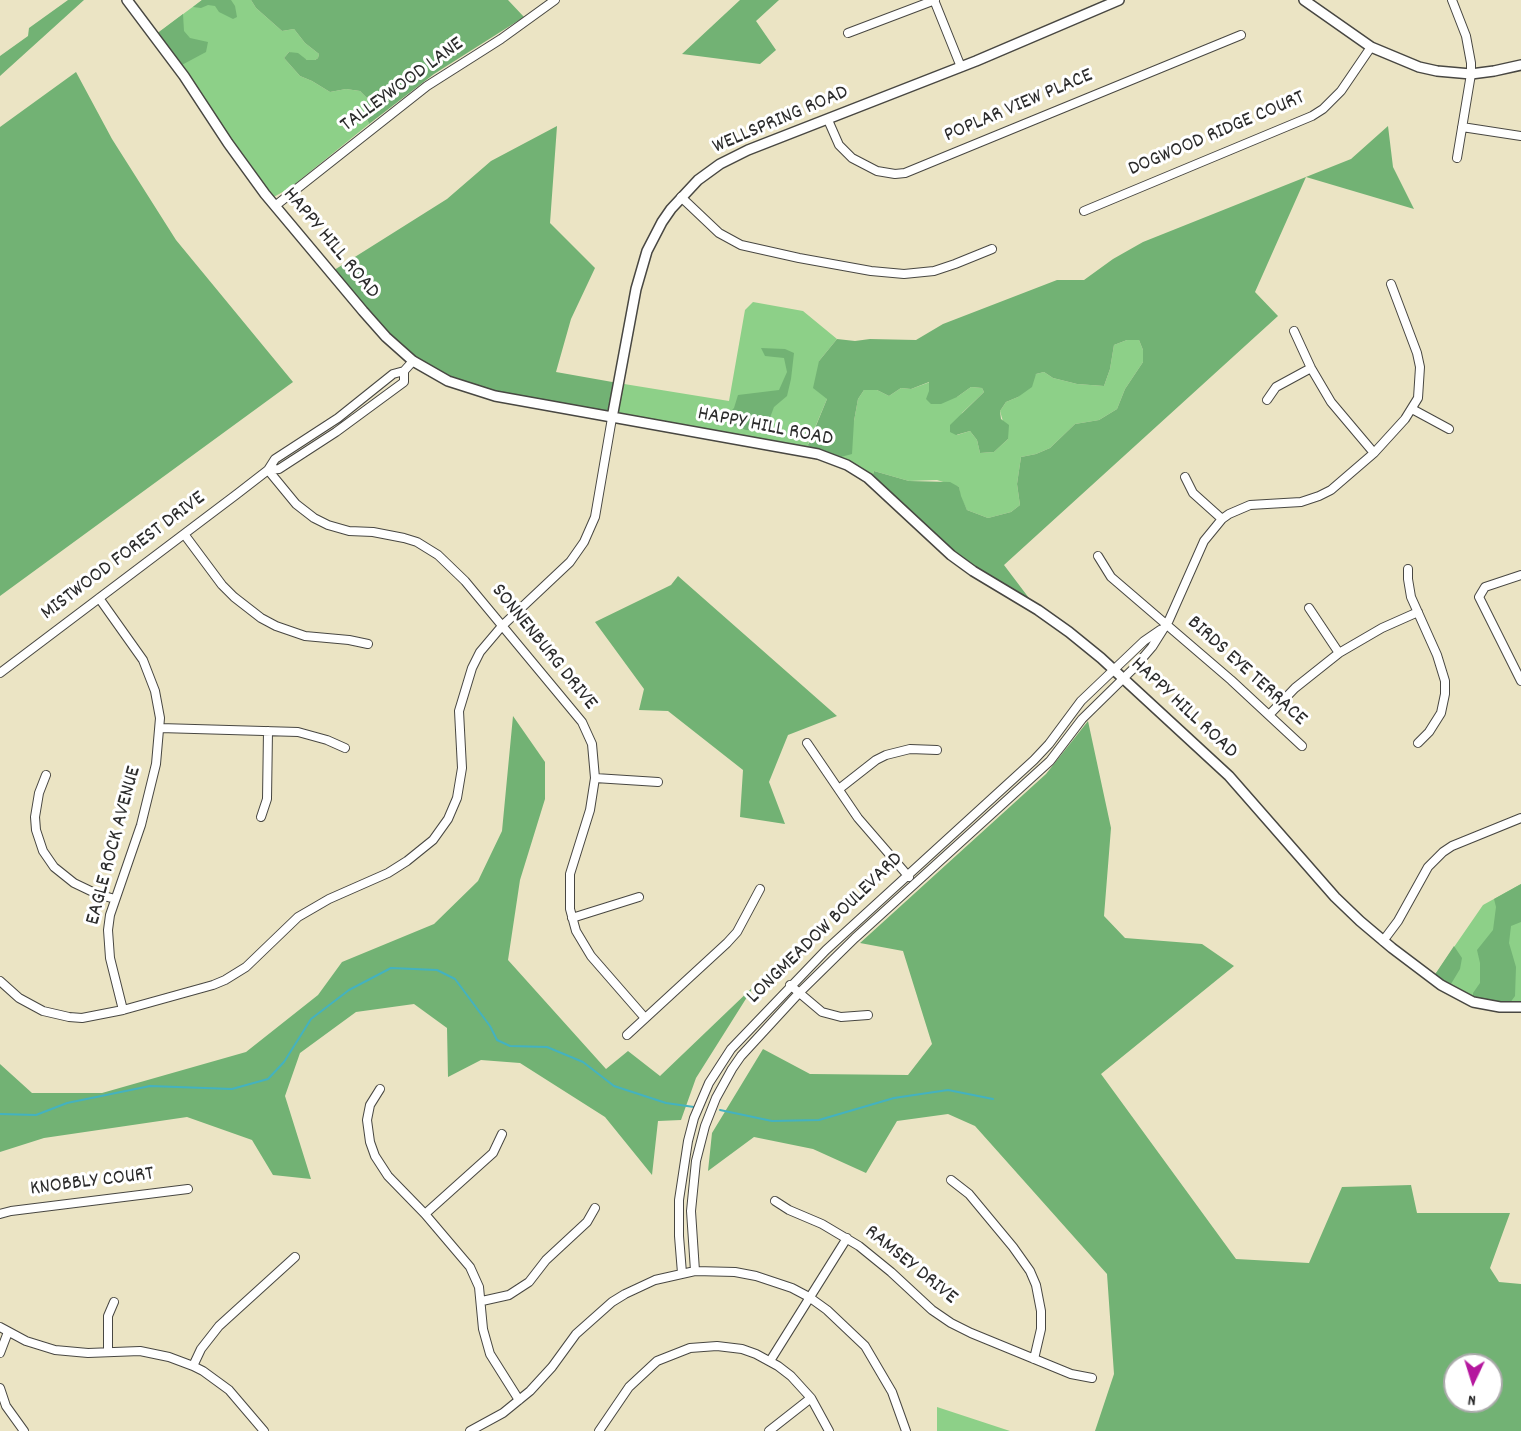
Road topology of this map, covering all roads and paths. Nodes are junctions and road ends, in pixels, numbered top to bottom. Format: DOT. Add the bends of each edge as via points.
graph roads {
  1 [pos="127,0"];
  2 [pos="555,0"];
  3 [pos="934,0"];
  4 [pos="1119,0"];
  5 [pos="1304,0"];
  6 [pos="1452,0"];
  7 [pos="848,33"];
  8 [pos="1241,34"];
  9 [pos="1371,47"];
  10 [pos="1521,65"];
  11 [pos="961,67"];
  12 [pos="1471,74"];
  13 [pos="828,120"];
  14 [pos="1462,127"];
  15 [pos="1521,136"];
  16 [pos="1457,159"];
  17 [pos="681,197"];
  18 [pos="275,206"];
  19 [pos="1084,211"];
  20 [pos="992,249"];
  21 [pos="1391,284"];
  22 [pos="1294,331"];
  23 [pos="413,361"];
  24 [pos="1311,368"];
  25 [pos="404,371"];
  26 [pos="1267,400"];
  27 [pos="1413,409"];
  28 [pos="612,418"];
  29 [pos="1449,429"];
  30 [pos="1374,453"];
  31 [pos="268,470"];
  32 [pos="1185,477"];
  33 [pos="1222,519"];
  34 [pos="184,534"];
  35 [pos="1098,556"];
  36 [pos="1408,569"];
  37 [pos="1521,575"];
  38 [pos="99,598"];
  39 [pos="1309,608"];
  40 [pos="1418,612"];
  41 [pos="502,626"];
  42 [pos="1164,627"];
  43 [pos="368,644"];
  44 [pos="1339,653"];
  45 [pos="1114,670"];
  46 [pos="0,673"];
  47 [pos="1124,679"];
  48 [pos="1521,681"];
  49 [pos="1269,715"];
  50 [pos="160,728"];
  51 [pos="268,730"];
  52 [pos="807,742"];
  53 [pos="1418,743"];
  54 [pos="1302,746"];
  55 [pos="345,748"];
  56 [pos="937,750"];
  57 [pos="46,775"];
  58 [pos="596,778"];
  59 [pos="658,782"];
  60 [pos="839,789"];
  61 [pos="261,817"];
  62 [pos="1521,818"];
  63 [pos="907,875"];
  64 [pos="915,884"];
  65 [pos="760,889"];
  66 [pos="639,897"];
  67 [pos="115,899"];
  68 [pos="572,918"];
  69 [pos="1383,940"];
  70 [pos="0,981"];
  71 [pos="790,985"];
  72 [pos="799,993"];
  73 [pos="1521,1007"];
  74 [pos="123,1010"];
  75 [pos="868,1015"];
  76 [pos="645,1018"];
  77 [pos="627,1035"];
  78 [pos="380,1089"];
  79 [pos="502,1134"];
  80 [pos="951,1180"];
  81 [pos="188,1189"];
  82 [pos="775,1201"];
  83 [pos="595,1208"];
  84 [pos="0,1214"];
  85 [pos="424,1214"];
  86 [pos="847,1238"];
  87 [pos="295,1257"];
  88 [pos="695,1271"];
  89 [pos="682,1274"];
  90 [pos="809,1297"];
  91 [pos="482,1301"];
  92 [pos="114,1302"];
  93 [pos="0,1327"];
  94 [pos="8,1332"];
  95 [pos="108,1352"];
  96 [pos="0,1353"];
  97 [pos="1034,1359"];
  98 [pos="770,1361"];
  99 [pos="193,1366"];
  100 [pos="1092,1378"];
  101 [pos="0,1388"];
  102 [pos="811,1398"];
  103 [pos="519,1400"];
  104 [pos="24,1431"];
  105 [pos="264,1431"];
  106 [pos="470,1431"];
  107 [pos="599,1431"];
  108 [pos="769,1431"];
  109 [pos="829,1431"];
  110 [pos="906,1431"];
  1 -- 18 [label="street, HAPPY HILL ROAD"];
  2 -- 18 [label="street, TALLEYWOOD LANE" via="428,86"];
  3 -- 7 [label="street"];
  3 -- 11 [label="street"];
  4 -- 11 [label="street, WELLSPRING ROAD"];
  5 -- 9 [label="street"];
  6 -- 12 [label="street" via="1466,36"];
  8 -- 13 [label="street, POPLAR VIEW PLACE" via="905,173 877,171 852,158 839,145"];
  9 -- 12 [label="street" via="1419,67"];
  9 -- 19 [label="street, DOGWOOD RIDGE COURT" via="1341,91 1312,116"];
  10 -- 12 [label="street"];
  11 -- 13 [label="street, WELLSPRING ROAD"];
  12 -- 14 [label="street"];
  13 -- 17 [label="street, WELLSPRING ROAD" via="732,157"];
  14 -- 15 [label="street"];
  14 -- 16 [label="street"];
  17 -- 20 [label="street" via="719,233 741,245 871,271 933,271"];
  17 -- 28 [label="street, WELLSPRING ROAD" via="662,222 642,266"];
  18 -- 23 [label="street, HAPPY HILL ROAD" via="386,337"];
  21 -- 27 [label="street" via="1420,367 1420,391"];
  22 -- 24 [label="street"];
  23 -- 25 [label="street, MISTWOOD FOREST DRIVE"];
  23 -- 28 [label="street, HAPPY HILL ROAD" via="448,381 485,394"];
  24 -- 26 [label="street" via="1276,387"];
  24 -- 30 [label="street" via="1331,402"];
  25 -- 31 [label="street, MISTWOOD FOREST DRIVE" via="393,374 338,418 275,459"];
  25 -- 31 [label="street, MISTWOOD FOREST DRIVE" via="404,382 336,432 279,470"];
  27 -- 29 [label="street"];
  27 -- 30 [label="street"];
  28 -- 41 [label="street" via="595,517 584,542 570,562"];
  28 -- 45 [label="street, HAPPY HILL ROAD" via="818,454 847,465 868,478 951,555 1054,621"];
  30 -- 33 [label="street" via="1319,496 1301,502 1250,506"];
  31 -- 34 [label="street, MISTWOOD FOREST DRIVE"];
  31 -- 41 [label="street, SONNENBURG DRIVE" via="296,504 314,518 339,529 389,534 429,549 450,565"];
  32 -- 33 [label="street" via="1192,494"];
  33 -- 42 [label="street, LONGMEADOW BOULEVARD" via="1204,541"];
  34 -- 38 [label="street, MISTWOOD FOREST DRIVE"];
  34 -- 43 [label="street" via="222,585 261,618 305,636"];
  35 -- 42 [label="street, BIRDS EYE TERRACE" via="1111,577"];
  36 -- 40 [label="street" via="1409,589"];
  37 -- 48 [label="street" via="1485,587 1479,597"];
  38 -- 46 [label="street, MISTWOOD FOREST DRIVE"];
  38 -- 50 [label="street, EAGLE ROCK AVENUE" via="143,660 155,691"];
  39 -- 44 [label="street"];
  40 -- 44 [label="street"];
  40 -- 53 [label="street" via="1437,655 1445,694 1441,713"];
  41 -- 58 [label="street, SONNENBURG DRIVE" via="582,722 593,750"];
  41 -- 74 [label="street" via="480,652 465,685 458,723 460,783 448,819 433,840 388,873 298,917 237,974 213,985"];
  42 -- 45 [label="street, LONGMEADOW BOULEVARD"];
  42 -- 47 [label="street, LONGMEADOW BOULEVARD"];
  42 -- 49 [label="street, BIRDS EYE TERRACE"];
  44 -- 49 [label="street"];
  45 -- 47 [label="street, HAPPY HILL ROAD"];
  45 -- 63 [label="street, LONGMEADOW BOULEVARD" via="1082,700 1034,760"];
  47 -- 64 [label="street, LONGMEADOW BOULEVARD" via="1082,719 1050,760"];
  47 -- 69 [label="street, HAPPY HILL ROAD" via="1229,776 1312,872"];
  49 -- 54 [label="street, BIRDS EYE TERRACE"];
  50 -- 51 [label="street"];
  50 -- 67 [label="street, EAGLE ROCK AVENUE" via="141,825"];
  51 -- 55 [label="street" via="312,735"];
  51 -- 61 [label="street" via="267,799"];
  52 -- 60 [label="street"];
  56 -- 60 [label="street" via="910,748 886,755"];
  57 -- 67 [label="street" via="35,817 42,851 74,883"];
  58 -- 59 [label="street"];
  58 -- 68 [label="street, SONNENBURG DRIVE" via="570,874"];
  60 -- 63 [label="street" via="858,818"];
  62 -- 69 [label="street" via="1443,852 1428,867"];
  63 -- 64 [label="street"];
  63 -- 71 [label="street, LONGMEADOW BOULEVARD"];
  64 -- 72 [label="street, LONGMEADOW BOULEVARD"];
  65 -- 76 [label="street" via="737,932"];
  66 -- 68 [label="street"];
  67 -- 74 [label="street, EAGLE ROCK AVENUE" via="108,942"];
  68 -- 76 [label="street, SONNENBURG DRIVE" via="591,956"];
  69 -- 73 [label="street, HAPPY HILL ROAD" via="1458,995 1487,1005"];
  70 -- 74 [label="street" via="30,1005 56,1015 82,1018"];
  71 -- 72 [label="street"];
  71 -- 89 [label="street, LONGMEADOW BOULEVARD" via="731,1049 699,1107 680,1188"];
  72 -- 75 [label="street" via="816,1009 832,1016"];
  72 -- 88 [label="street, LONGMEADOW BOULEVARD" via="741,1056 711,1109 696,1161 692,1196"];
  76 -- 77 [label="street"];
  78 -- 85 [label="street" via="368,1113 370,1142 388,1176"];
  79 -- 85 [label="street" via="493,1153"];
  80 -- 97 [label="street" via="969,1194 1030,1271 1041,1311"];
  81 -- 84 [label="street, KNOBBLY COURT"];
  82 -- 86 [label="street, RAMSEY DRIVE"];
  83 -- 91 [label="street" via="587,1222 529,1282 509,1295"];
  85 -- 91 [label="street" via="470,1267"];
  86 -- 90 [label="street"];
  86 -- 97 [label="street, RAMSEY DRIVE" via="951,1323"];
  87 -- 99 [label="street" via="219,1326"];
  88 -- 89 [label="street"];
  88 -- 90 [label="street" via="756,1276"];
  89 -- 103 [label="street" via="655,1280 612,1302 586,1323 540,1381"];
  90 -- 98 [label="street"];
  90 -- 110 [label="street" via="840,1320 865,1346 892,1392"];
  91 -- 103 [label="street" via="483,1329 490,1354"];
  92 -- 95 [label="street" via="108,1317"];
  93 -- 94 [label="street"];
  94 -- 95 [label="street" via="55,1350"];
  94 -- 96 [label="street"];
  95 -- 99 [label="street" via="150,1353"];
  97 -- 100 [label="street, RAMSEY DRIVE"];
  98 -- 102 [label="street"];
  98 -- 107 [label="street" via="742,1349 717,1346 690,1348 667,1356 637,1378"];
  99 -- 105 [label="street" via="229,1390"];
  101 -- 104 [label="street" via="6,1406"];
  102 -- 108 [label="street"];
  102 -- 109 [label="street"];
  103 -- 106 [label="street"];
}
